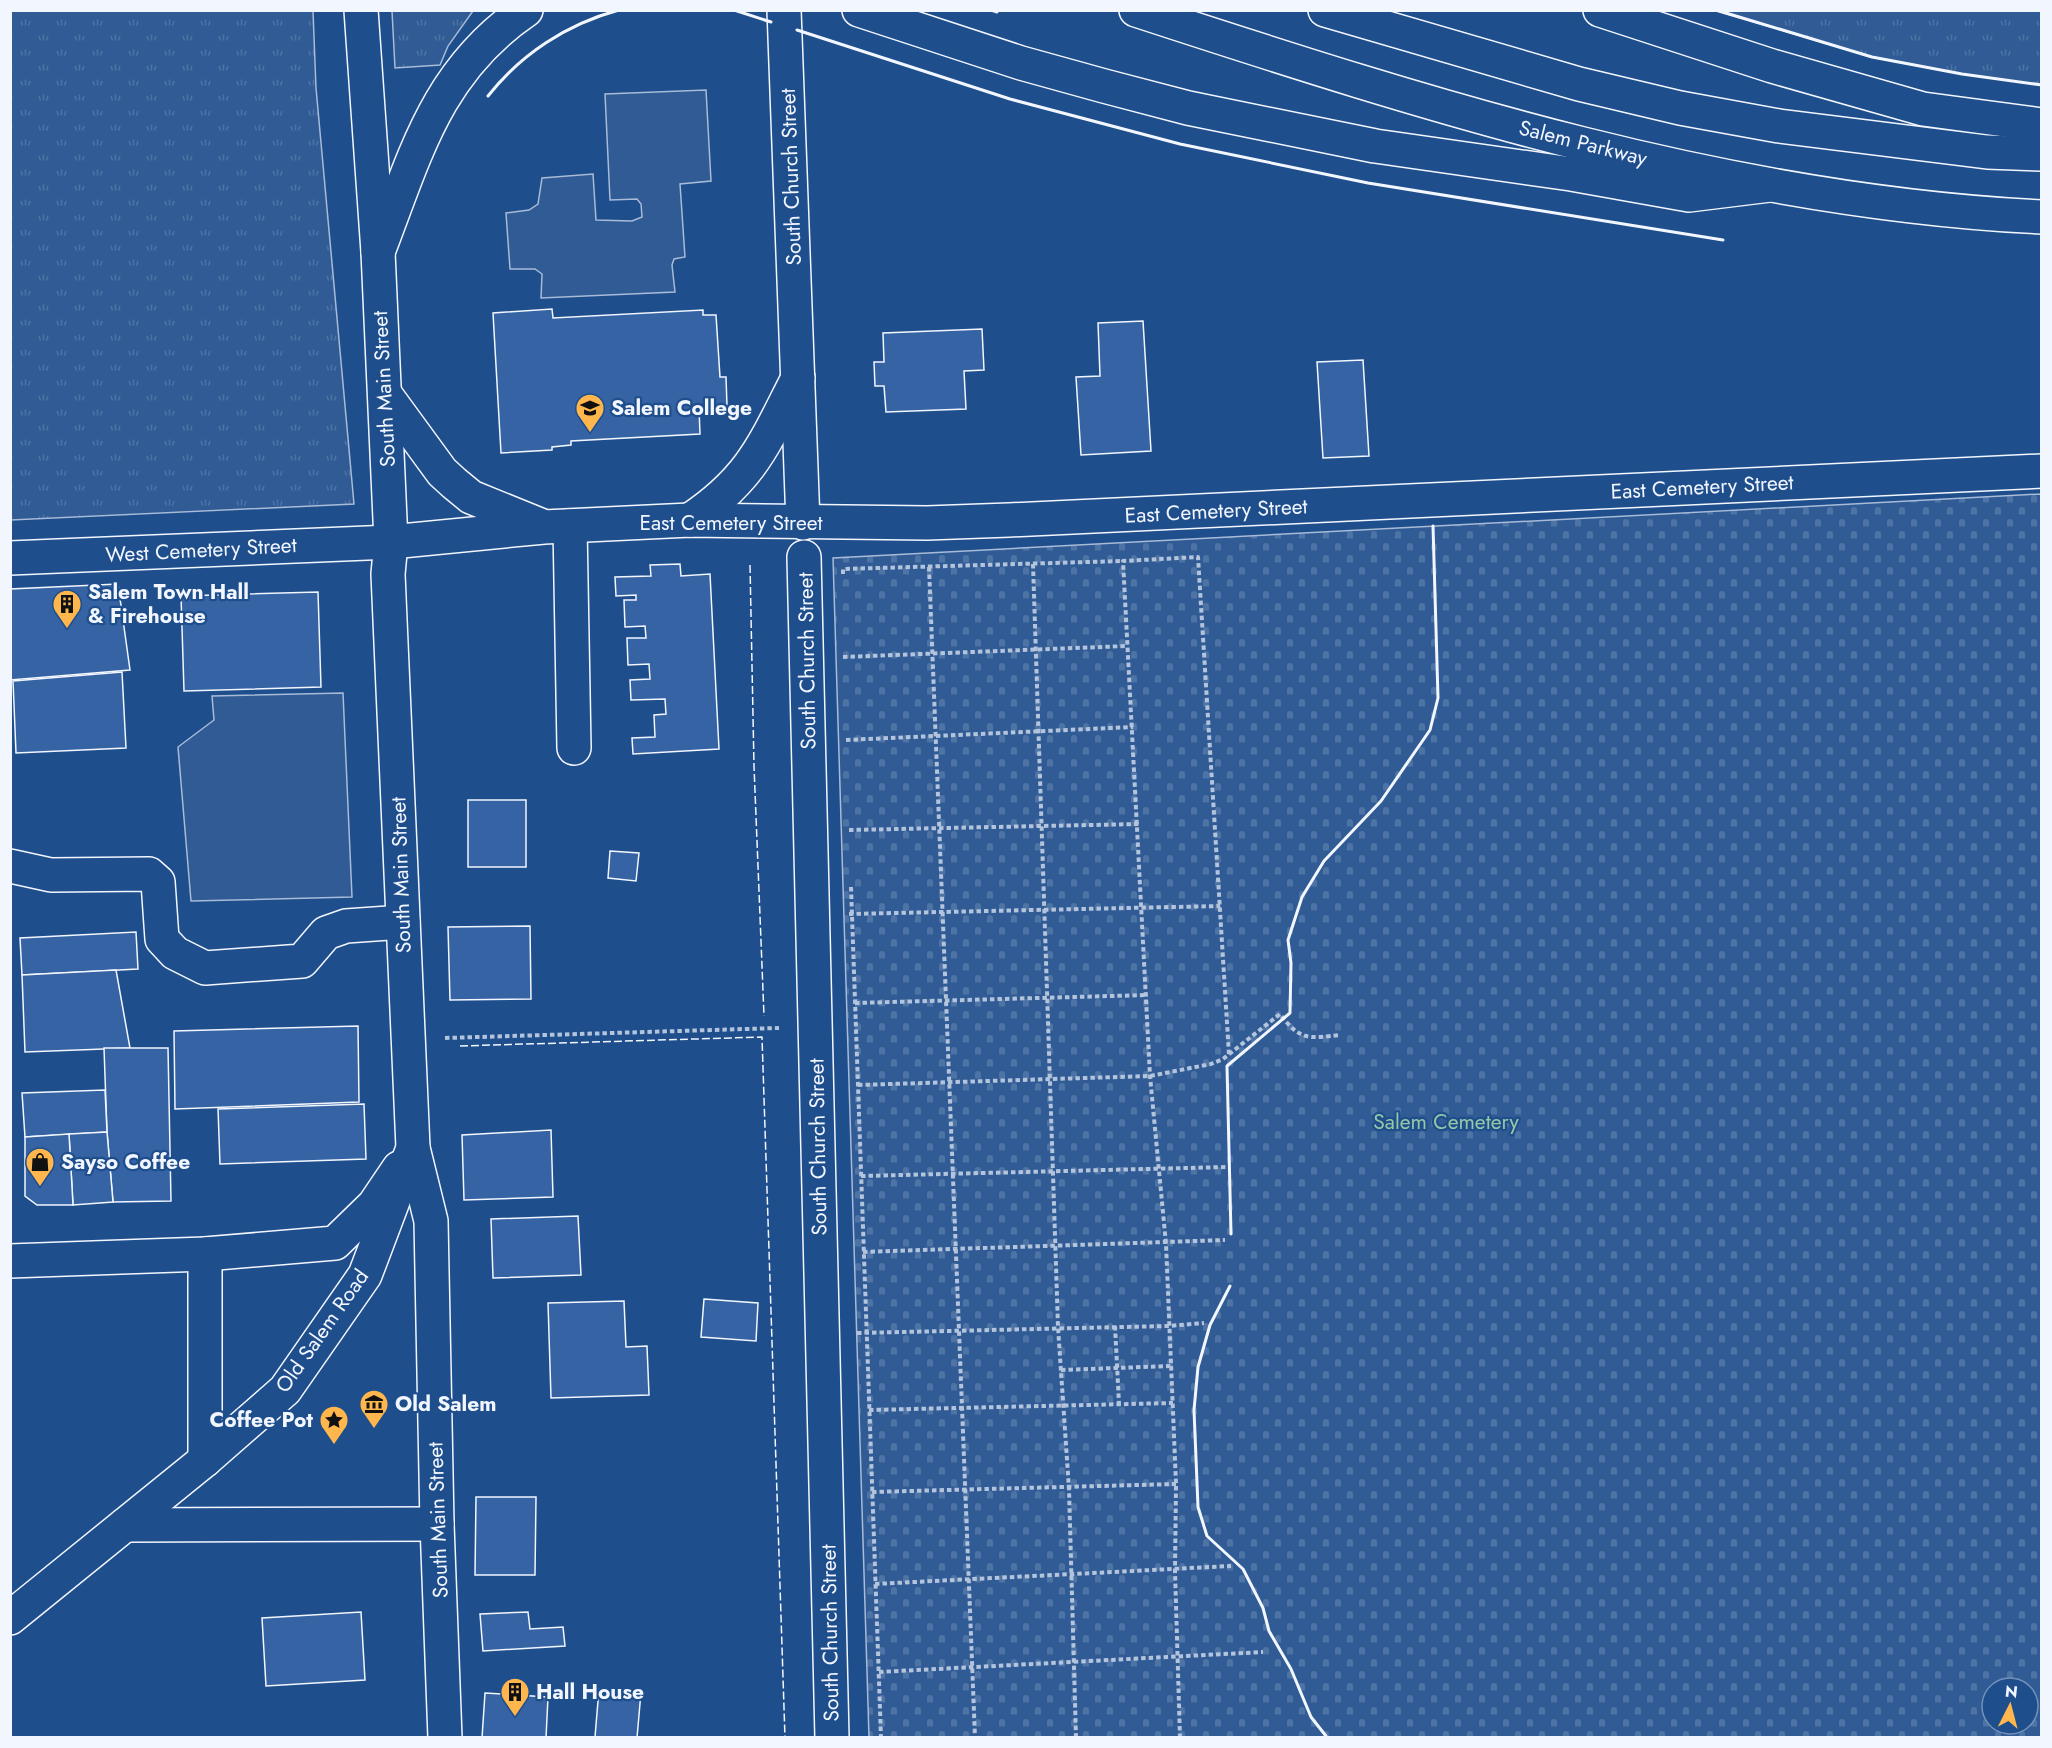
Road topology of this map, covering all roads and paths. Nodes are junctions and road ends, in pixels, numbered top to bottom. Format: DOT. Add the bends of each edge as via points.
graph roads {
  1 [pos="361,10"];
  2 [pos="526,10"];
  3 [pos="859,10"];
  4 [pos="1136,10"];
  5 [pos="1325,10"];
  6 [pos="1600,10"];
  7 [pos="784,24"];
  8 [pos="2042,125"];
  9 [pos="2042,154"];
  10 [pos="1770,185"];
  11 [pos="2042,217"];
  12 [pos="378,252"];
  13 [pos="799,376"];
  14 [pos="385,394"];
  15 [pos="2042,471"];
  16 [pos="690,520"];
  17 [pos="803,523"];
  18 [pos="557,526"];
  19 [pos="392,542"];
  20 [pos="804,557"];
  21 [pos="10,558"];
  22 [pos="1123,561"];
  23 [pos="1033,564"];
  24 [pos="929,567"];
  25 [pos="843,569"];
  26 [pos="1127,646"];
  27 [pos="1036,649"];
  28 [pos="933,653"];
  29 [pos="843,669"];
  30 [pos="1133,727"];
  31 [pos="845,728"];
  32 [pos="1038,732"];
  33 [pos="935,736"];
  34 [pos="846,740"];
  35 [pos="574,748"];
  36 [pos="846,752"];
  37 [pos="848,818"];
  38 [pos="1138,824"];
  39 [pos="1042,825"];
  40 [pos="939,828"];
  41 [pos="849,830"];
  42 [pos="849,840"];
  43 [pos="10,866"];
  44 [pos="851,882"];
  45 [pos="1220,906"];
  46 [pos="1141,909"];
  47 [pos="1044,910"];
  48 [pos="942,912"];
  49 [pos="812,914"];
  50 [pos="852,914"];
  51 [pos="403,922"];
  52 [pos="1148,995"];
  53 [pos="1047,997"];
  54 [pos="946,1000"];
  55 [pos="855,1003"];
  56 [pos="815,1028"];
  57 [pos="1341,1035"];
  58 [pos="408,1040"];
  59 [pos="1229,1055"];
  60 [pos="1150,1076"];
  61 [pos="1050,1078"];
  62 [pos="949,1081"];
  63 [pos="858,1084"];
  64 [pos="413,1148"];
  65 [pos="1227,1167"];
  66 [pos="1159,1168"];
  67 [pos="1053,1171"];
  68 [pos="953,1174"];
  69 [pos="861,1176"];
  70 [pos="1224,1240"];
  71 [pos="1166,1244"];
  72 [pos="1055,1246"];
  73 [pos="956,1249"];
  74 [pos="864,1252"];
  75 [pos="205,1254"];
  76 [pos="10,1261"];
  77 [pos="1204,1323"];
  78 [pos="1115,1326"];
  79 [pos="1169,1326"];
  80 [pos="1058,1327"];
  81 [pos="959,1330"];
  82 [pos="867,1333"];
  83 [pos="823,1334"];
  84 [pos="1171,1366"];
  85 [pos="1117,1368"];
  86 [pos="1061,1370"];
  87 [pos="1173,1403"];
  88 [pos="1119,1404"];
  89 [pos="1064,1406"];
  90 [pos="962,1408"];
  91 [pos="869,1410"];
  92 [pos="206,1460"];
  93 [pos="1176,1484"];
  94 [pos="1069,1489"];
  95 [pos="872,1492"];
  96 [pos="966,1492"];
  97 [pos="437,1524"];
  98 [pos="125,1525"];
  99 [pos="1231,1566"];
  100 [pos="1175,1571"];
  101 [pos="1070,1576"];
  102 [pos="969,1580"];
  103 [pos="875,1584"];
  104 [pos="10,1618"];
  105 [pos="1263,1652"];
  106 [pos="1179,1657"];
  107 [pos="1075,1663"];
  108 [pos="972,1668"];
  109 [pos="879,1672"];
  110 [pos="445,1737"];
  111 [pos="832,1737"];
  112 [pos="881,1737"];
  113 [pos="975,1737"];
  114 [pos="1076,1737"];
  115 [pos="1180,1737"];
  1 -- 12 [label="main road, South Main Street"];
  2 -- 12 [label="main road" via="488,40 451,82 427,128"];
  3 -- 10 [label="main road" via="1104,86 1316,135 1689,195"];
  4 -- 10 [label="main road, Salem Parkway" via="1564,141"];
  5 -- 9 [label="main road" via="1579,84 1680,108 1779,126 1987,152"];
  6 -- 8 [label="main road" via="1872,95 1923,108"];
  7 -- 13 [label="main road, South Church Street"];
  10 -- 11 [label="main road, Salem Parkway" via="1982,214"];
  12 -- 14 [label="main road, South Main Street"];
  13 -- 16 [label="main road" via="761,451 742,478 716,503"];
  13 -- 17 [label="main road, South Church Street"];
  14 -- 18 [label="main road" via="442,472 462,490 491,507"];
  14 -- 19 [label="main road, South Main Street"];
  15 -- 17 [label="main road, East Cemetery Street" via="1021,520"];
  16 -- 17 [label="main road, East Cemetery Street"];
  16 -- 18 [label="main road, East Cemetery Street"];
  18 -- 19 [label="main road, East Cemetery Street"];
  18 -- 35 [label="main road"];
  19 -- 21 [label="main road, West Cemetery Street"];
  19 -- 51 [label="main road, South Main Street" via="388,574"];
  20 -- 49 [label="main road, South Church Street"];
  22 -- 23 [label="path"];
  22 -- 26 [label="path"];
  22 -- 45 [label="path" via="1198,557"];
  23 -- 24 [label="path"];
  23 -- 27 [label="path"];
  24 -- 25 [label="path"];
  24 -- 28 [label="path"];
  26 -- 27 [label="path"];
  26 -- 30 [label="path"];
  27 -- 28 [label="path"];
  27 -- 32 [label="path"];
  28 -- 29 [label="path" via="843,657"];
  28 -- 33 [label="path"];
  30 -- 32 [label="path"];
  30 -- 38 [label="path"];
  31 -- 34 [label="path"];
  32 -- 33 [label="path"];
  32 -- 39 [label="path"];
  33 -- 34 [label="path"];
  33 -- 40 [label="path"];
  34 -- 36 [label="path"];
  37 -- 41 [label="path"];
  38 -- 39 [label="path"];
  38 -- 46 [label="path"];
  39 -- 40 [label="path"];
  39 -- 47 [label="path"];
  40 -- 41 [label="path"];
  40 -- 48 [label="path"];
  41 -- 42 [label="path"];
  43 -- 51 [label="main road" via="51,875 149,874 158,882 162,939 175,953 205,968 302,961 326,933 346,926"];
  44 -- 50 [label="path"];
  45 -- 46 [label="path"];
  45 -- 59 [label="path"];
  46 -- 47 [label="path"];
  46 -- 52 [label="path"];
  47 -- 48 [label="path"];
  47 -- 53 [label="path"];
  48 -- 50 [label="path"];
  48 -- 54 [label="path"];
  49 -- 50 [label="path"];
  49 -- 56 [label="main road, South Church Street"];
  50 -- 55 [label="path"];
  51 -- 58 [label="main road, South Main Street"];
  52 -- 53 [label="path"];
  52 -- 60 [label="path"];
  53 -- 54 [label="path"];
  53 -- 61 [label="path"];
  54 -- 55 [label="path"];
  54 -- 62 [label="path"];
  55 -- 63 [label="path"];
  56 -- 58 [label="path"];
  56 -- 83 [label="main road, South Church Street"];
  57 -- 59 [label="path" via="1300,1036 1280,1014"];
  58 -- 64 [label="main road, South Main Street"];
  59 -- 60 [label="path" via="1211,1064"];
  60 -- 61 [label="path"];
  60 -- 66 [label="path"];
  61 -- 62 [label="path"];
  61 -- 67 [label="path"];
  62 -- 63 [label="path"];
  62 -- 68 [label="path"];
  63 -- 69 [label="path"];
  64 -- 75 [label="main road" via="374,1205 335,1243"];
  64 -- 92 [label="main road, Old Salem Road" via="365,1275 285,1390"];
  64 -- 97 [label="main road, South Main Street" via="431,1221"];
  65 -- 66 [label="path"];
  66 -- 67 [label="path"];
  66 -- 71 [label="path"];
  67 -- 68 [label="path"];
  67 -- 72 [label="path"];
  68 -- 69 [label="path"];
  68 -- 73 [label="path"];
  69 -- 74 [label="path"];
  70 -- 71 [label="path"];
  71 -- 72 [label="path"];
  71 -- 79 [label="path"];
  72 -- 73 [label="path"];
  72 -- 80 [label="path"];
  73 -- 74 [label="path"];
  73 -- 81 [label="path"];
  74 -- 82 [label="path"];
  75 -- 76 [label="main road"];
  75 -- 92 [label="main road"];
  77 -- 79 [label="path"];
  78 -- 79 [label="path"];
  78 -- 80 [label="path"];
  78 -- 85 [label="path"];
  79 -- 84 [label="path"];
  80 -- 81 [label="path"];
  80 -- 86 [label="path"];
  81 -- 82 [label="path"];
  81 -- 90 [label="path"];
  82 -- 83 [label="path"];
  82 -- 91 [label="path"];
  83 -- 111 [label="main road, South Church Street"];
  84 -- 85 [label="path"];
  84 -- 87 [label="path"];
  85 -- 86 [label="path"];
  85 -- 88 [label="path"];
  86 -- 89 [label="path"];
  87 -- 88 [label="path"];
  87 -- 93 [label="path"];
  88 -- 89 [label="path"];
  89 -- 90 [label="path"];
  89 -- 94 [label="path"];
  90 -- 91 [label="path"];
  90 -- 96 [label="path"];
  91 -- 95 [label="path"];
  92 -- 98 [label="main road, Old Salem Road"];
  93 -- 94 [label="path"];
  93 -- 100 [label="path"];
  94 -- 96 [label="path"];
  94 -- 101 [label="path"];
  95 -- 96 [label="path"];
  95 -- 103 [label="path"];
  96 -- 102 [label="path"];
  97 -- 98 [label="main road"];
  97 -- 110 [label="main road, South Main Street"];
  98 -- 104 [label="main road, Old Salem Road"];
  99 -- 100 [label="path"];
  100 -- 101 [label="path"];
  100 -- 106 [label="path"];
  101 -- 102 [label="path"];
  101 -- 107 [label="path"];
  102 -- 103 [label="path"];
  102 -- 108 [label="path"];
  103 -- 109 [label="path"];
  105 -- 106 [label="path"];
  106 -- 107 [label="path"];
  106 -- 115 [label="path"];
  107 -- 108 [label="path"];
  107 -- 114 [label="path"];
  108 -- 109 [label="path"];
  108 -- 113 [label="path"];
  109 -- 112 [label="path"];
}
